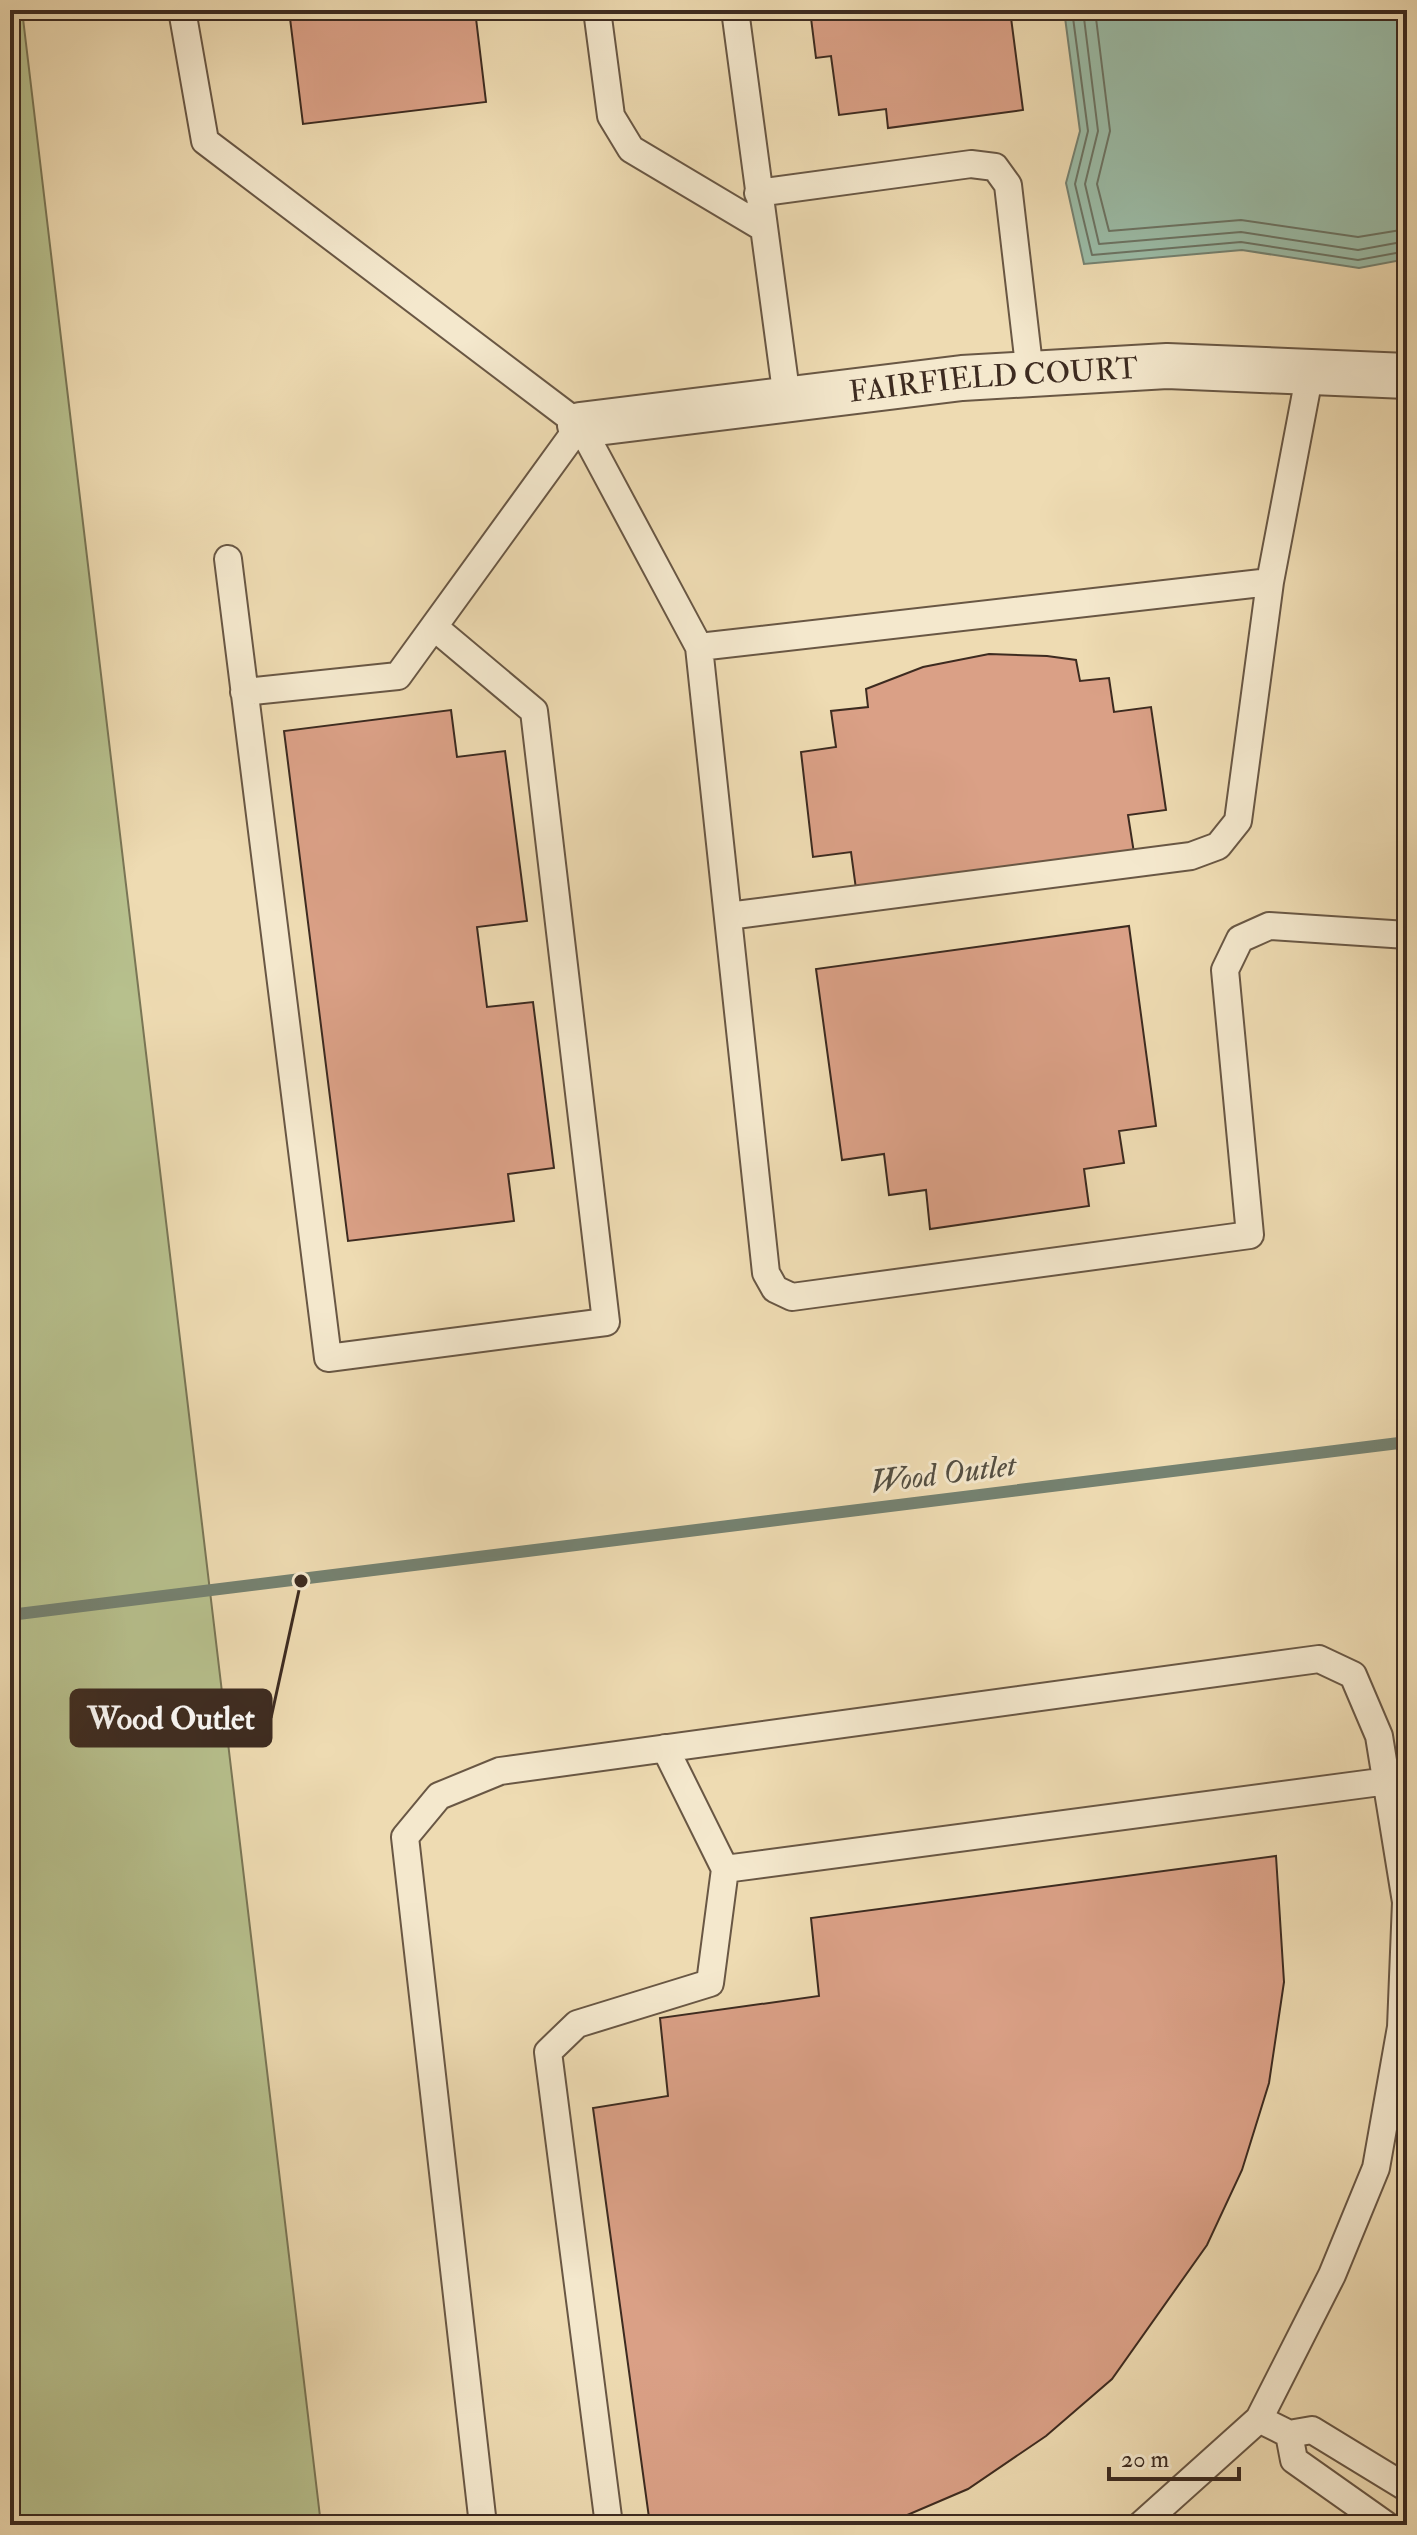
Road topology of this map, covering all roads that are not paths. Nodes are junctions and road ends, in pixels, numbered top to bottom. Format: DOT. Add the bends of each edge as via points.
graph roads {
  1 [pos="182,10"];
  2 [pos="597,10"];
  3 [pos="735,10"];
  4 [pos="758,193"];
  5 [pos="762,227"];
  6 [pos="1310,372"];
  7 [pos="1030,374"];
  8 [pos="1407,376"];
  9 [pos="787,399"];
  10 [pos="580,425"];
  11 [pos="228,559"];
  12 [pos="1270,582"];
  13 [pos="434,627"];
  14 [pos="699,647"];
  15 [pos="244,692"];
  16 [pos="728,916"];
  17 [pos="1407,935"];
  18 [pos="665,1748"];
  19 [pos="1388,1781"];
  20 [pos="725,1869"];
  21 [pos="1259,2419"];
  22 [pos="1289,2434"];
  23 [pos="1407,2488"];
  24 [pos="1407,2518"];
  25 [pos="483,2525"];
  26 [pos="609,2525"];
  27 [pos="1141,2525"];
  28 [pos="1388,2525"];
  1 -- 10 [label="lane" via="205,141"];
  2 -- 5 [label="lane" via="611,116 631,149"];
  3 -- 4 [label="lane"];
  4 -- 5 [label="lane"];
  4 -- 7 [label="lane" via="971,164 995,167 1008,185"];
  5 -- 9 [label="lane"];
  6 -- 7 [label="street, FAIRFIELD COURT" via="1167,366"];
  6 -- 8 [label="street, FAIRFIELD COURT"];
  6 -- 12 [label="lane"];
  7 -- 9 [label="street, FAIRFIELD COURT"];
  9 -- 10 [label="street, FAIRFIELD COURT"];
  10 -- 13 [label="lane"];
  10 -- 14 [label="lane"];
  11 -- 15 [label="lane"];
  12 -- 14 [label="lane"];
  12 -- 16 [label="lane" via="1238,821 1218,846 1191,856"];
  13 -- 15 [label="lane" via="398,676"];
  13 -- 15 [label="lane" via="534,711 606,1322 328,1358"];
  14 -- 16 [label="lane"];
  16 -- 17 [label="lane" via="766,1273 775,1289 792,1297 1250,1235 1225,970 1240,939 1269,926"];
  18 -- 19 [label="lane" via="1319,1659 1353,1675 1379,1736"];
  18 -- 20 [label="lane"];
  18 -- 25 [label="lane" via="500,1771 439,1796 405,1837"];
  19 -- 20 [label="lane"];
  19 -- 21 [label="lane" via="1406,1902 1401,2027 1376,2168 1332,2275"];
  20 -- 26 [label="lane" via="710,1983 577,2024 548,2052"];
  21 -- 22 [label="lane"];
  21 -- 27 [label="lane"];
  22 -- 23 [label="lane" via="1312,2430"];
  22 -- 28 [label="lane" via="1294,2460"];
  24 -- 28 [label="lane"];
}
